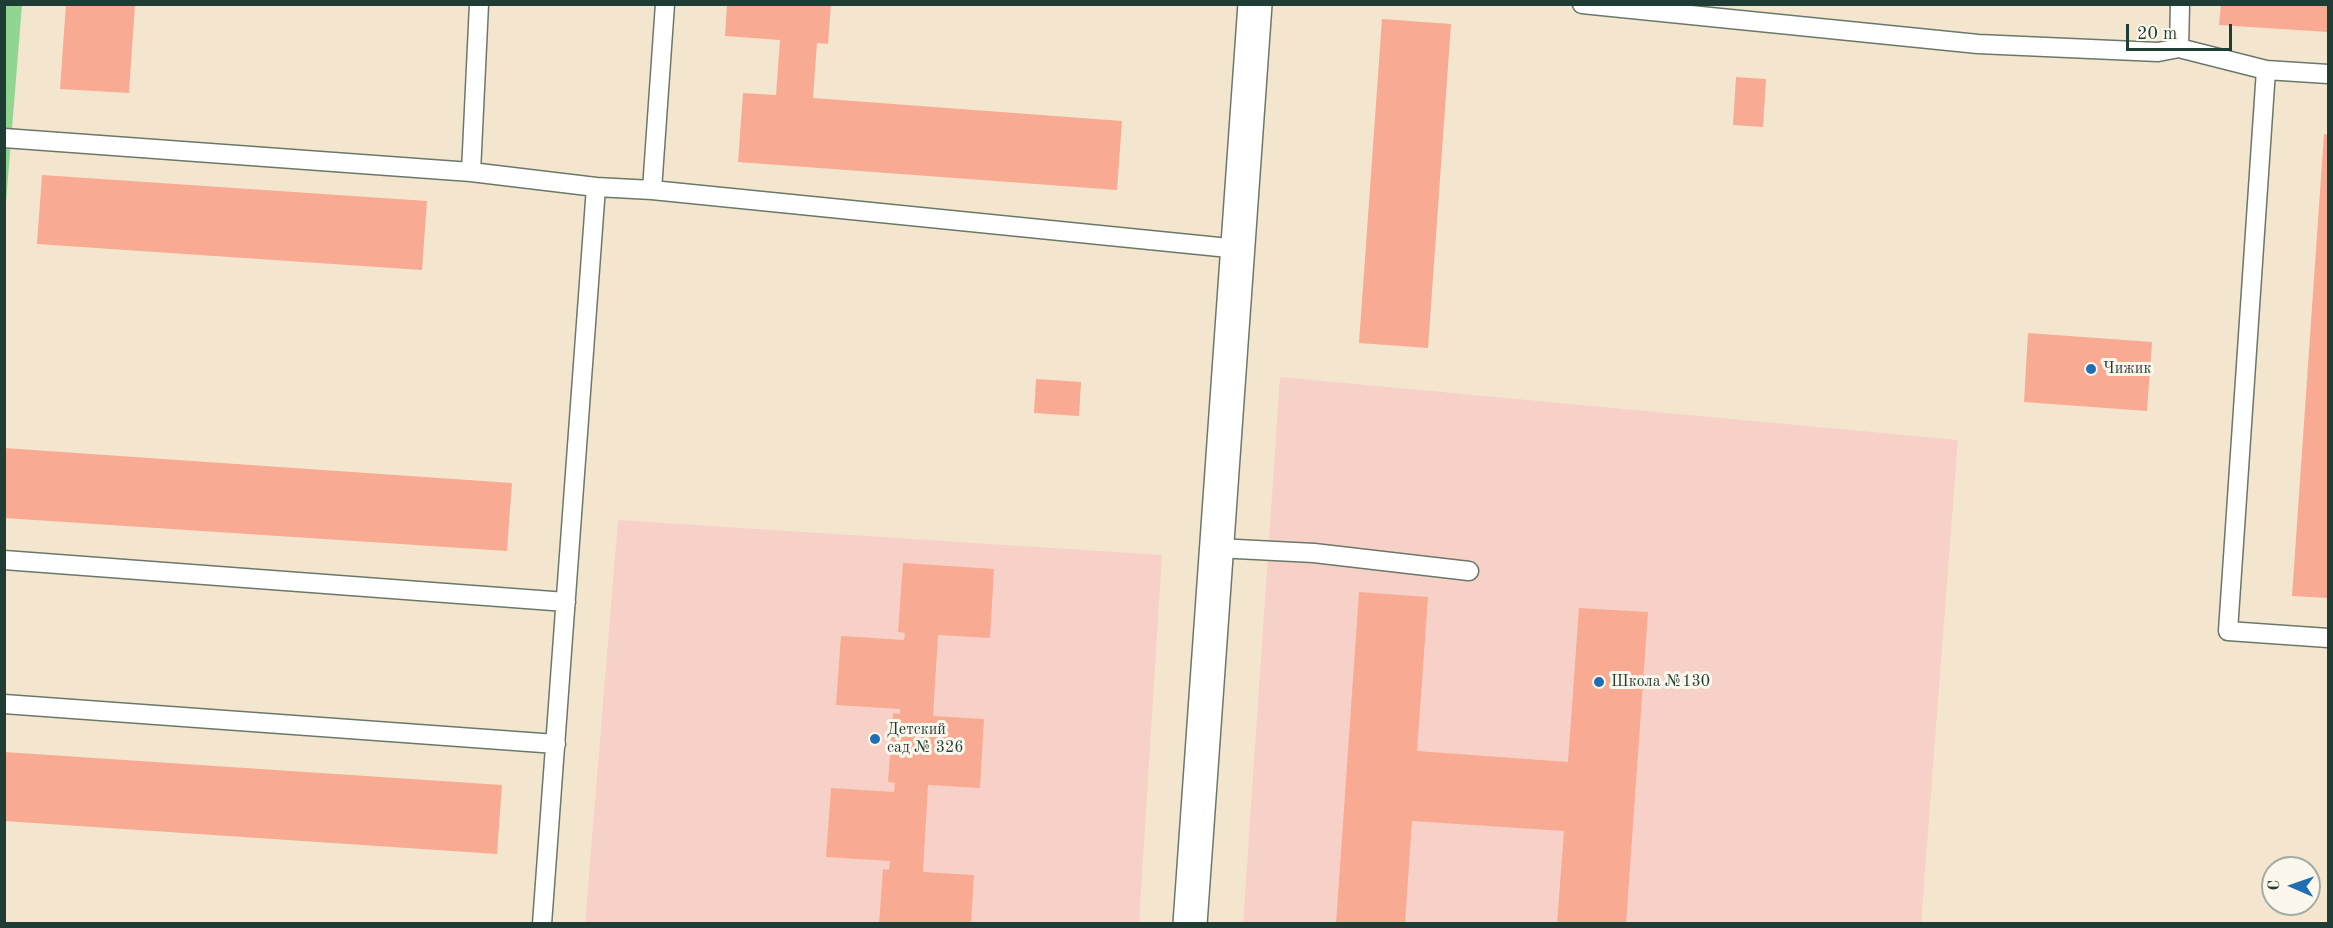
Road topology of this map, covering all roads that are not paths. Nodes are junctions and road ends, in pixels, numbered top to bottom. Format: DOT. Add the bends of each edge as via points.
graph roads {
  1 [pos="479,4"];
  2 [pos="665,4"];
  3 [pos="1256,4"];
  4 [pos="1582,4"];
  5 [pos="2180,4"];
  6 [pos="2179,48"];
  7 [pos="2266,70"];
  8 [pos="2328,74"];
  9 [pos="4,138"];
  10 [pos="471,172"];
  11 [pos="596,186"];
  12 [pos="652,190"];
  13 [pos="1239,249"];
  14 [pos="1217,548"];
  15 [pos="4,560"];
  16 [pos="1469,571"];
  17 [pos="566,602"];
  18 [pos="2328,638"];
  19 [pos="4,704"];
  20 [pos="556,744"];
  21 [pos="542,924"];
  22 [pos="1190,924"];
  1 -- 10 [label="lane"];
  2 -- 12 [label="lane"];
  3 -- 13 [label="street"];
  4 -- 6 [label="lane" via="1978,44 2158,52"];
  5 -- 6 [label="lane"];
  6 -- 7 [label="lane"];
  7 -- 8 [label="lane"];
  7 -- 18 [label="lane" via="2228,631"];
  9 -- 10 [label="lane"];
  10 -- 11 [label="lane"];
  11 -- 12 [label="lane"];
  11 -- 17 [label="lane"];
  12 -- 13 [label="lane"];
  13 -- 14 [label="street"];
  14 -- 16 [label="lane" via="1314,553"];
  14 -- 22 [label="street"];
  15 -- 17 [label="lane"];
  17 -- 20 [label="lane"];
  19 -- 20 [label="lane"];
  20 -- 21 [label="lane"];
}
